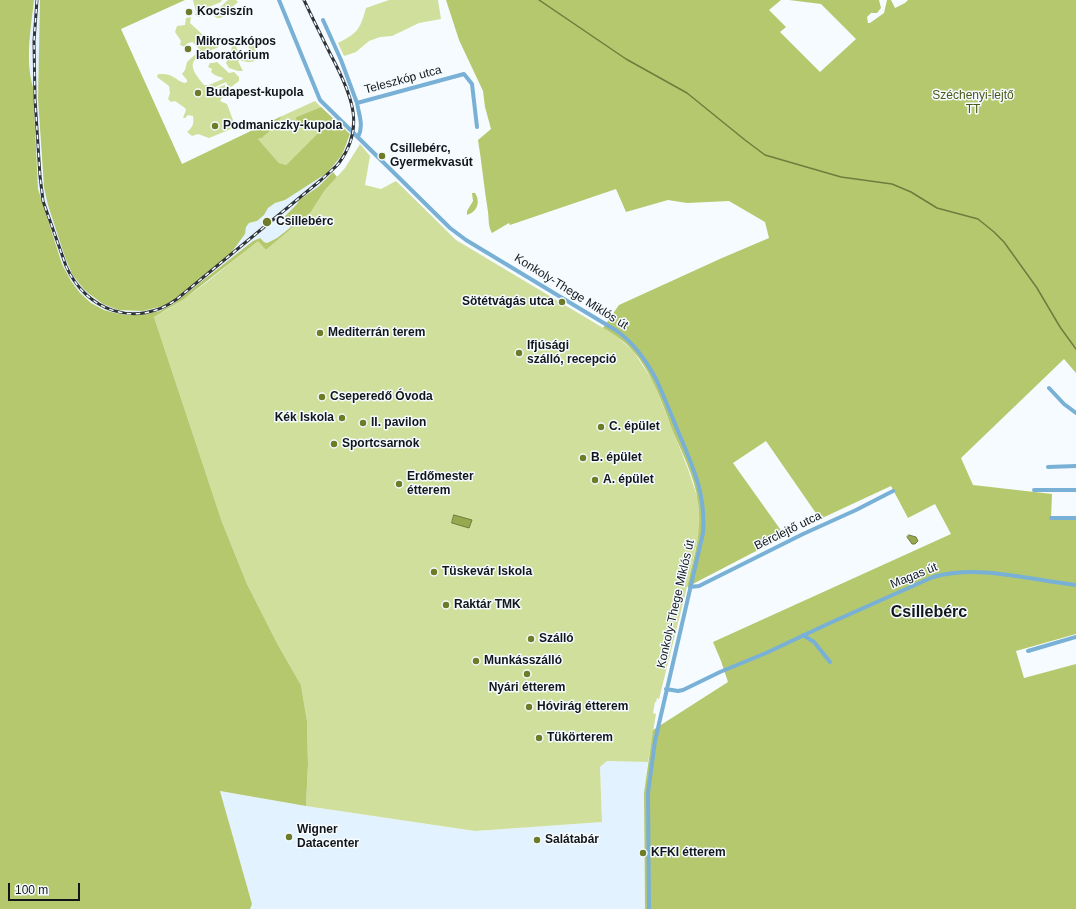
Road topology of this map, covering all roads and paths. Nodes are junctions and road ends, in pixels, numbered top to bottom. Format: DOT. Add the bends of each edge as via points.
graph roads {
  1 [pos="279,0"];
  2 [pos="323,20"];
  3 [pos="357,103"];
  4 [pos="477,127"];
  5 [pos="358,137"];
  6 [pos="1049,388"];
  7 [pos="1076,413"];
  8 [pos="1076,466"];
  9 [pos="1048,467"];
  10 [pos="894,490"];
  11 [pos="1034,490"];
  12 [pos="1076,490"];
  13 [pos="1051,518"];
  14 [pos="1076,518"];
  15 [pos="1076,585"];
  16 [pos="690,587"];
  17 [pos="814,630"];
  18 [pos="803,635"];
  19 [pos="1076,637"];
  20 [pos="812,640"];
  21 [pos="1028,651"];
  22 [pos="830,662"];
  23 [pos="666,689"];
  24 [pos="649,909"];
  1 -- 5 [label="street, Konkoly-Thege Miklós út" via="319,98"];
  2 -- 3 [label="street"];
  3 -- 4 [label="street, Teleszkóp utca" via="464,74 472,84"];
  3 -- 5 [label="street, Teleszkóp utca" via="361,124 361,133"];
  5 -- 16 [label="street, Konkoly-Thege Miklós út" via="457,234 617,332 626,338 643,358 662,393 696,475 702,496 703,533"];
  6 -- 7 [label="street"];
  8 -- 9 [label="street"];
  10 -- 16 [label="street, Bérclejtő utca" via="699,586"];
  11 -- 12 [label="street"];
  13 -- 14 [label="street"];
  15 -- 17 [label="street, Magas út" via="974,572 945,574"];
  16 -- 23 [label="street, Konkoly-Thege Miklós út"];
  17 -- 18 [label="street, Magas út"];
  17 -- 20 [label="street"];
  18 -- 20 [label="street"];
  18 -- 23 [label="street, Magas út" via="683,690"];
  19 -- 21 [label="street"];
  20 -- 22 [label="street"];
  23 -- 24 [label="street, Konkoly-Thege Miklós út" via="648,793"];
}
